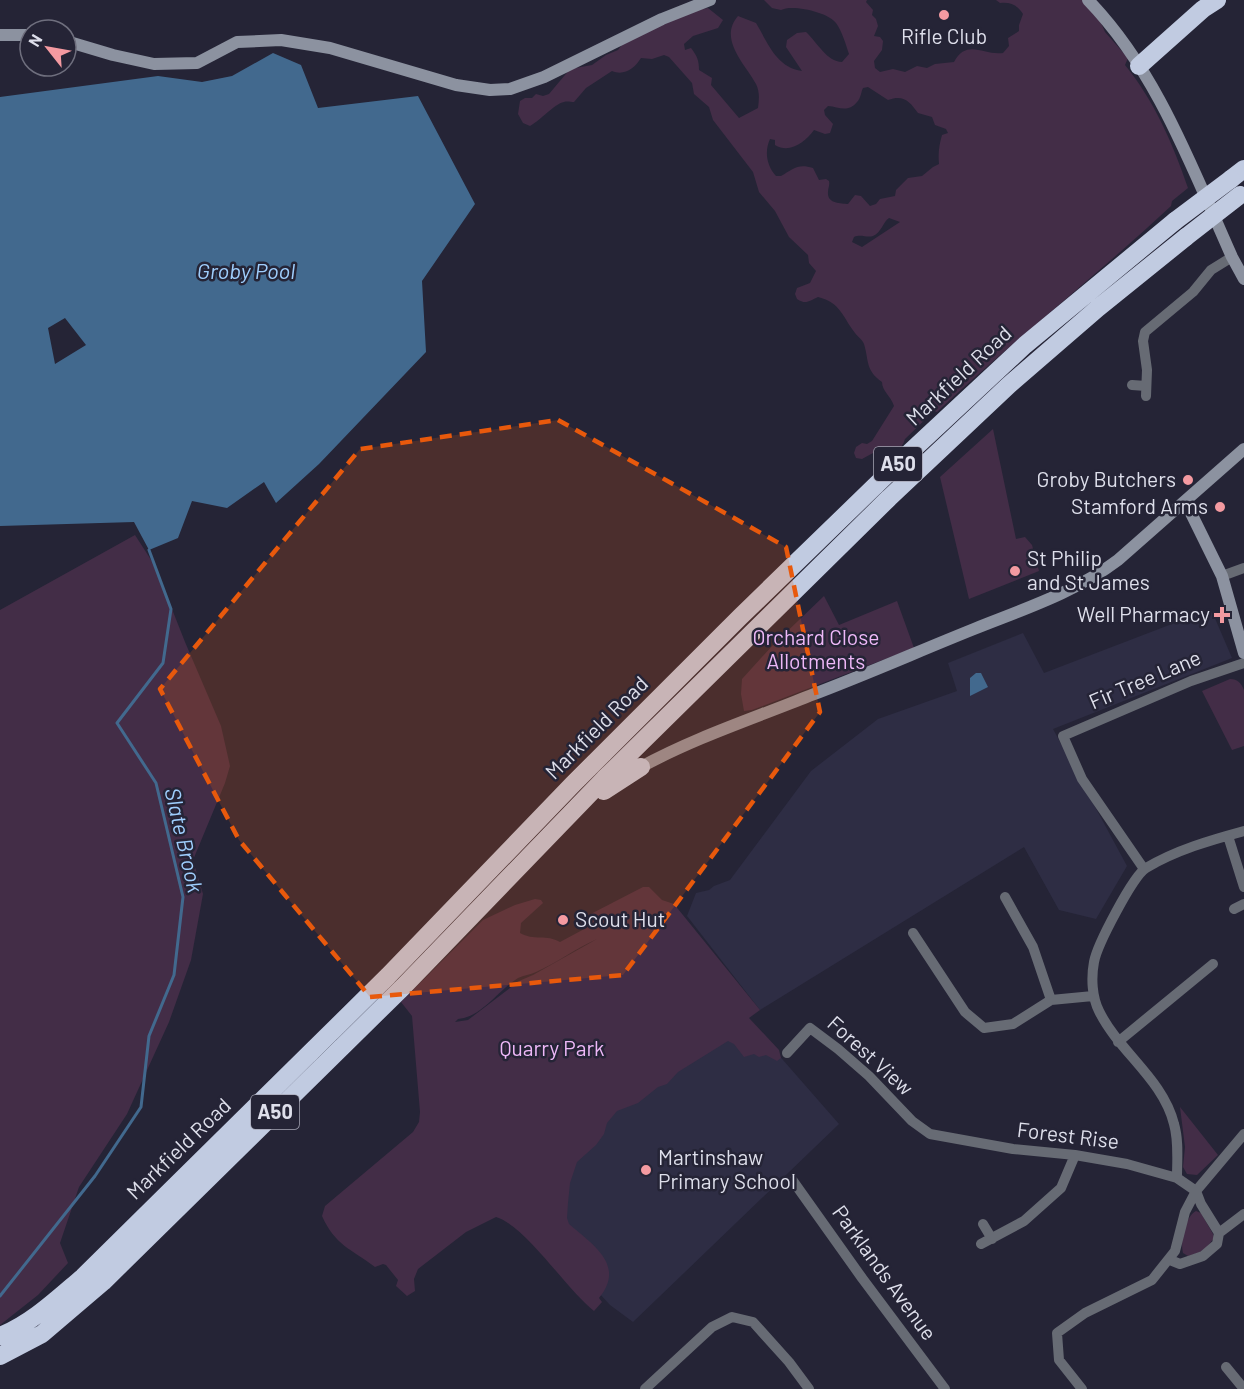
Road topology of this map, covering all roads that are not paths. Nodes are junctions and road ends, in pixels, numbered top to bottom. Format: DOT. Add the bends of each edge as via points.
graph roads {
  1 [pos="710,0"];
  2 [pos="1088,0"];
  3 [pos="1217,0"];
  4 [pos="0,35"];
  5 [pos="18,35"];
  6 [pos="78,45"];
  7 [pos="1139,66"];
  8 [pos="1237,174"];
  9 [pos="1242,194"];
  10 [pos="1237,261"];
  11 [pos="1244,279"];
  12 [pos="1132,385"];
  13 [pos="1244,449"];
  14 [pos="1184,503"];
  15 [pos="1244,568"];
  16 [pos="1222,576"];
  17 [pos="1244,653"];
  18 [pos="1244,663"];
  19 [pos="640,767"];
  20 [pos="555,829"];
  21 [pos="1244,831"];
  22 [pos="1228,836"];
  23 [pos="1144,869"];
  24 [pos="1244,887"];
  25 [pos="1005,897"];
  26 [pos="913,933"];
  27 [pos="1213,964"];
  28 [pos="1093,996"];
  29 [pos="1051,1000"];
  30 [pos="1118,1042"];
  31 [pos="787,1053"];
  32 [pos="930,1134"];
  33 [pos="1244,1134"];
  34 [pos="1075,1155"];
  35 [pos="1177,1178"];
  36 [pos="792,1181"];
  37 [pos="1196,1191"];
  38 [pos="1244,1214"];
  39 [pos="983,1224"];
  40 [pos="1219,1233"];
  41 [pos="1170,1260"];
  42 [pos="0,1336"];
  43 [pos="0,1356"];
  44 [pos="1226,1366"];
  45 [pos="645,1389"];
  46 [pos="809,1389"];
  47 [pos="945,1389"];
  48 [pos="1082,1389"];
  49 [pos="1244,1389"];
  1 -- 6 [label="street" via="510,89 456,86 330,48 281,40 237,42 197,63 154,64"];
  2 -- 7 [label="street"];
  3 -- 7 [label="highway"];
  4 -- 5 [label="street"];
  7 -- 10 [label="street"];
  8 -- 42 [label="highway, Markfield Road / A50, bridge" via="1025,345 908,454 740,617 388,976 83,1277 48,1307"];
  9 -- 20 [label="highway, Markfield Road / A50, bridge" via="1098,308 1009,385 889,498"];
  10 -- 11 [label="street"];
  10 -- 12 [label="street" via="1211,270 1193,292 1145,332 1146,391"];
  13 -- 14 [label="street"];
  14 -- 16 [label="street"];
  14 -- 19 [label="street" via="1105,570 1064,592 740,722"];
  15 -- 16 [label="street"];
  16 -- 17 [label="street"];
  18 -- 23 [label="street, Fir Tree Lane" via="1191,681 1063,736 1082,779"];
  19 -- 20 [label="highway"];
  20 -- 43 [label="highway, Markfield Road / A50" via="403,987 103,1282 42,1334"];
  21 -- 22 [label="street"];
  22 -- 23 [label="street"];
  22 -- 24 [label="street"];
  23 -- 28 [label="street" via="1112,918 1094,962"];
  25 -- 29 [label="street" via="1033,947"];
  26 -- 29 [label="street" via="965,1012 984,1028 1012,1024"];
  27 -- 30 [label="street"];
  28 -- 29 [label="street"];
  28 -- 30 [label="street"];
  30 -- 35 [label="street" via="1159,1089 1172,1115 1177,1137"];
  31 -- 32 [label="street, Forest View" via="810,1028"];
  32 -- 34 [label="street, Forest Rise"];
  33 -- 37 [label="street"];
  34 -- 35 [label="street, Forest Rise"];
  34 -- 39 [label="street" via="1061,1188 1024,1221 987,1242"];
  35 -- 37 [label="street, Forest Rise"];
  36 -- 47 [label="street, Parklands Avenue"];
  37 -- 40 [label="street"];
  37 -- 41 [label="street"];
  38 -- 40 [label="street"];
  40 -- 41 [label="street" via="1217,1244 1203,1256 1180,1264"];
  41 -- 48 [label="street" via="1152,1280 1085,1313 1057,1333 1059,1360"];
  44 -- 49 [label="street"];
  45 -- 46 [label="street" via="712,1327 732,1317 753,1323"];
}
